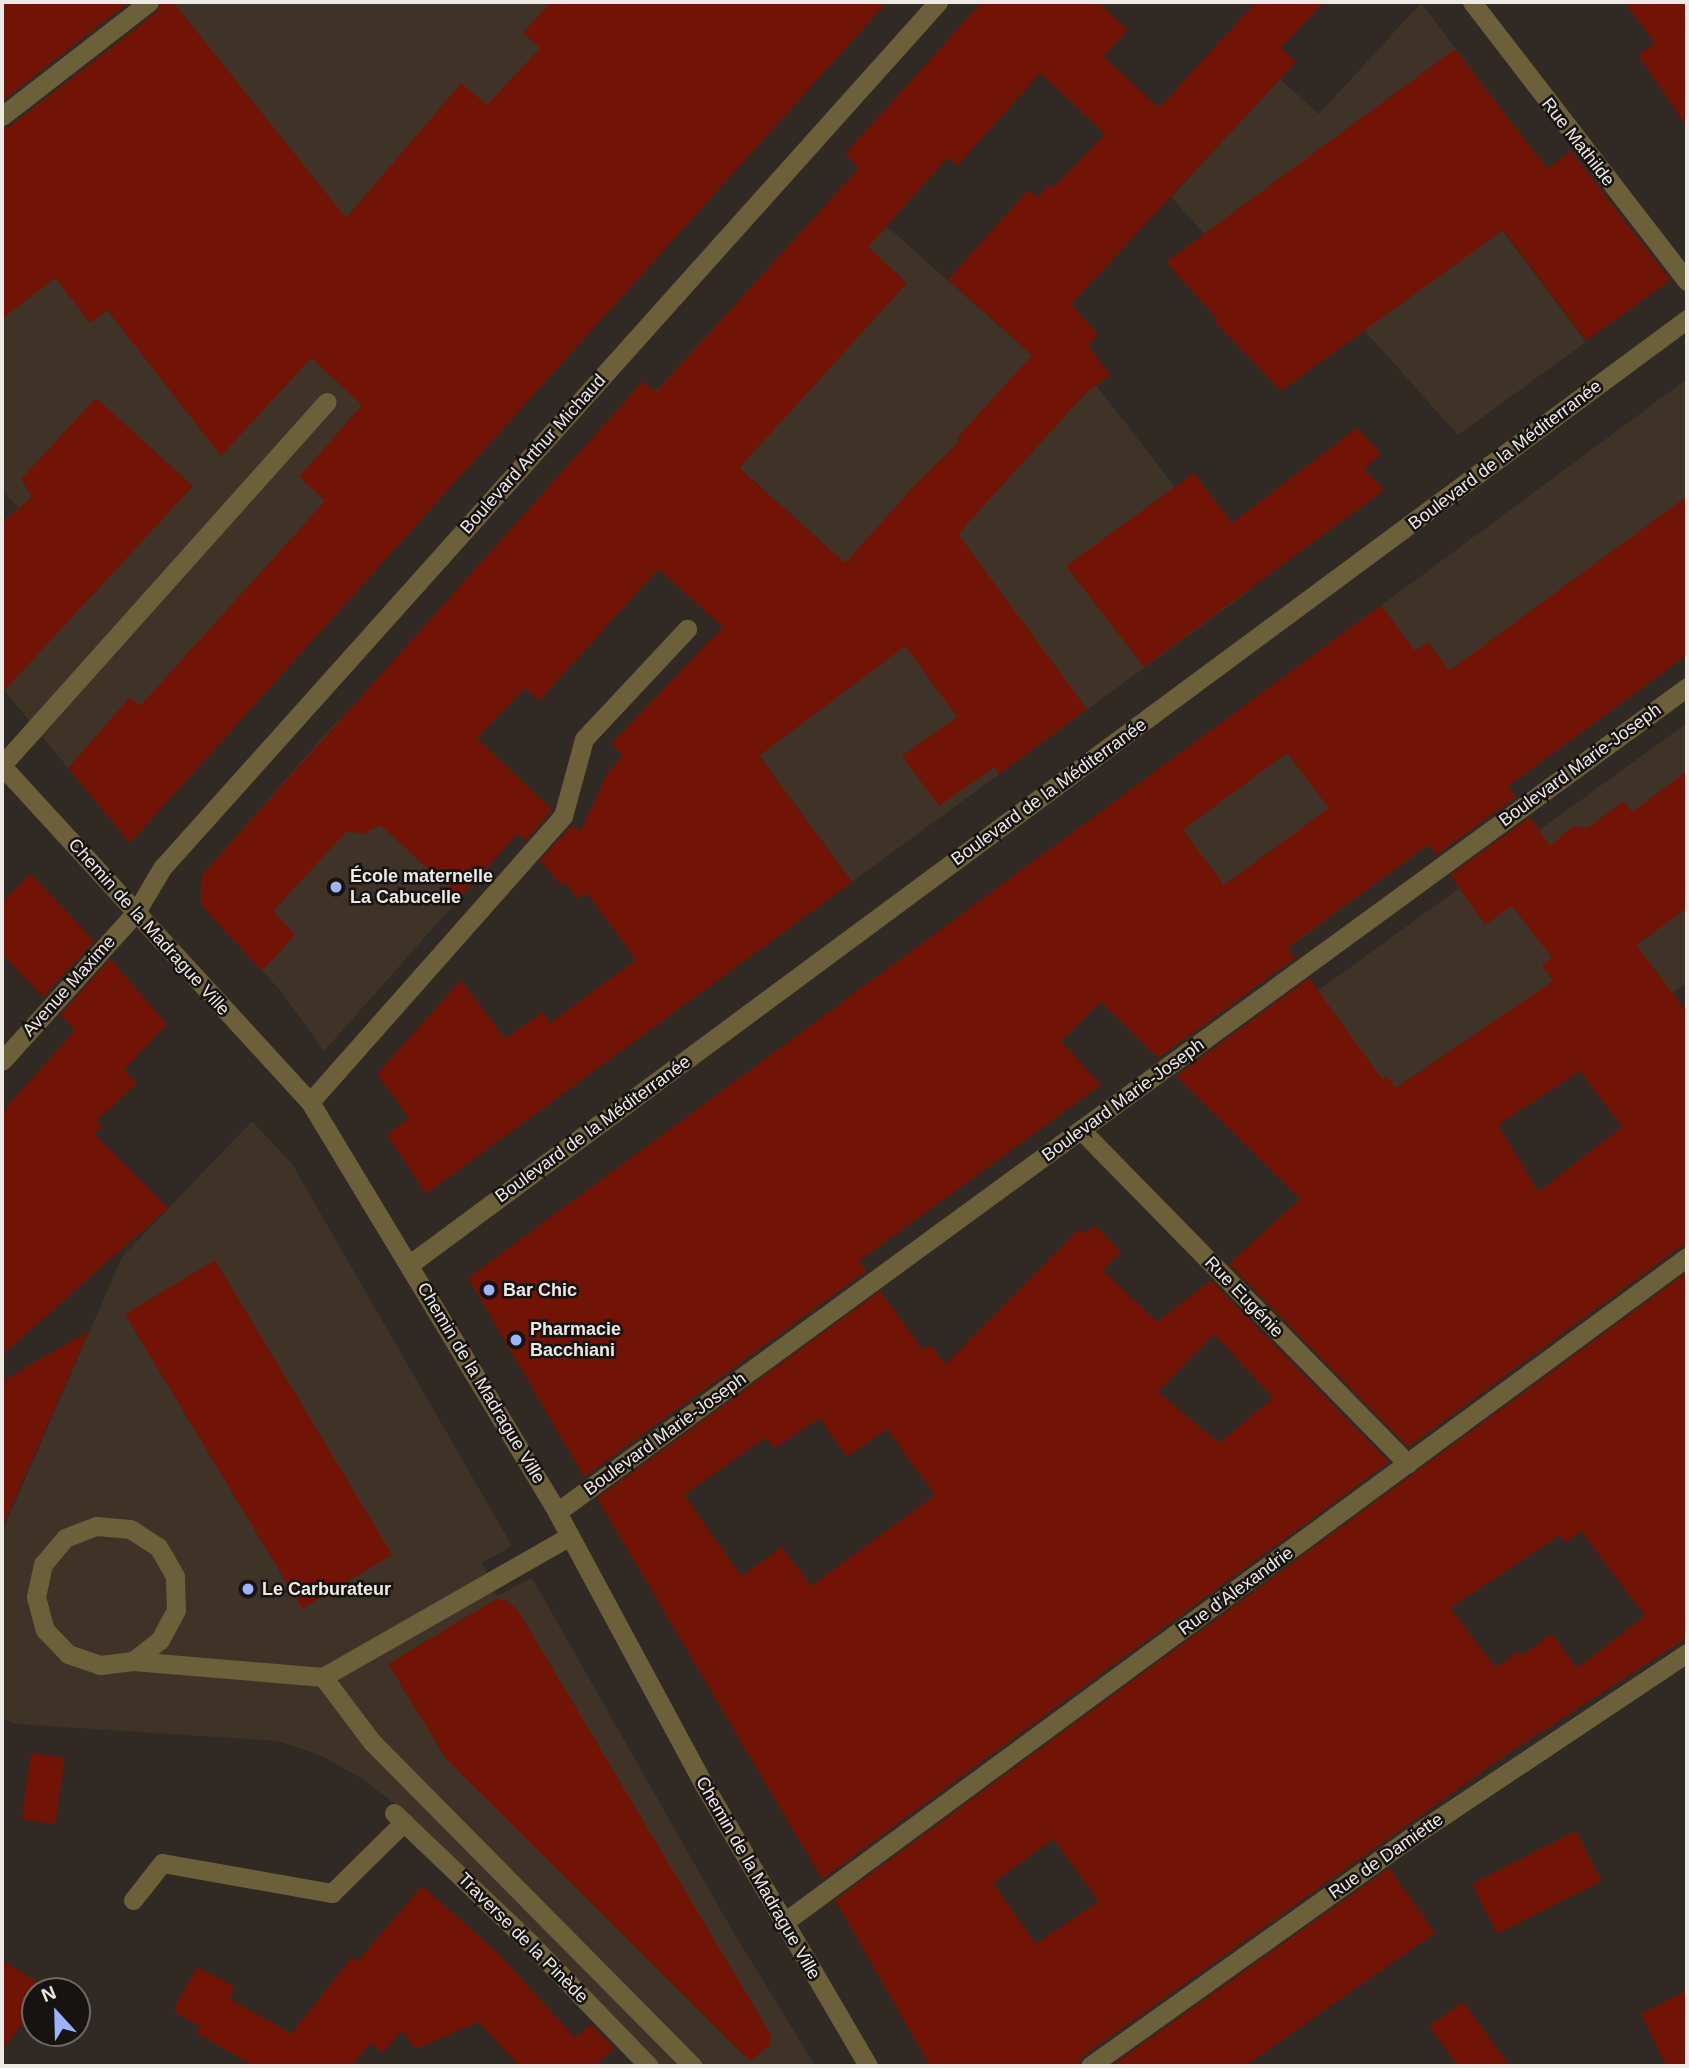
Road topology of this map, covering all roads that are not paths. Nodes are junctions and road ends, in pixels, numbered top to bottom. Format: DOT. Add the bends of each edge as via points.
graph roads {
  1 [pos="149,2"];
  2 [pos="938,2"];
  3 [pos="1472,2"];
  4 [pos="2,116"];
  5 [pos="1687,281"];
  6 [pos="1687,319"];
  7 [pos="327,402"];
  8 [pos="687,629"];
  9 [pos="1687,687"];
  10 [pos="2,765"];
  11 [pos="136,912"];
  12 [pos="2,1061"];
  13 [pos="310,1102"];
  14 [pos="1081,1130"];
  15 [pos="1687,1257"];
  16 [pos="410,1264"];
  17 [pos="1408,1464"];
  18 [pos="557,1512"];
  19 [pos="570,1536"];
  20 [pos="1687,1653"];
  21 [pos="133,1661"];
  22 [pos="323,1677"];
  23 [pos="133,1900"];
  24 [pos="783,1923"];
  25 [pos="862,2065"];
  26 [pos="649,2066"];
  27 [pos="693,2066"];
  28 [pos="1090,2066"];
  1 -- 4 [label="street"];
  2 -- 11 [label="street, Boulevard Arthur Michaud" via="170,858"];
  3 -- 5 [label="street, Rue Mathilde"];
  6 -- 16 [label="street, Boulevard de la Méditerranée"];
  7 -- 10 [label="street"];
  8 -- 13 [label="street" via="584,739 563,816"];
  9 -- 14 [label="street, Boulevard Marie-Joseph"];
  10 -- 11 [label="street, Chemin de la Madrague Ville"];
  11 -- 12 [label="street, Avenue Maxime"];
  11 -- 13 [label="street, Chemin de la Madrague Ville"];
  13 -- 16 [label="street, Chemin de la Madrague Ville"];
  14 -- 17 [label="street, Rue Eugénie"];
  14 -- 18 [label="street, Boulevard Marie-Joseph"];
  15 -- 17 [label="street, Rue d'Alexandrie"];
  16 -- 18 [label="street, Chemin de la Madrague Ville"];
  17 -- 24 [label="street, Rue d'Alexandrie"];
  18 -- 19 [label="street, Chemin de la Madrague Ville"];
  19 -- 22 [label="street"];
  19 -- 24 [label="street, Chemin de la Madrague Ville"];
  20 -- 28 [label="street, Rue de Damiette" via="1411,1837"];
  21 -- 21 [label="street" via="160,1640 176,1610 174,1576 164,1557 158,1547 130,1529 96,1526 65,1538 43,1564 36,1597 45,1630 68,1654 100,1665"];
  21 -- 22 [label="street"];
  22 -- 27 [label="street" via="372,1742"];
  23 -- 26 [label="street, Traverse de la Pinède" via="162,1863 331,1893 399,1818"];
  24 -- 25 [label="street, Chemin de la Madrague Ville"];
}
